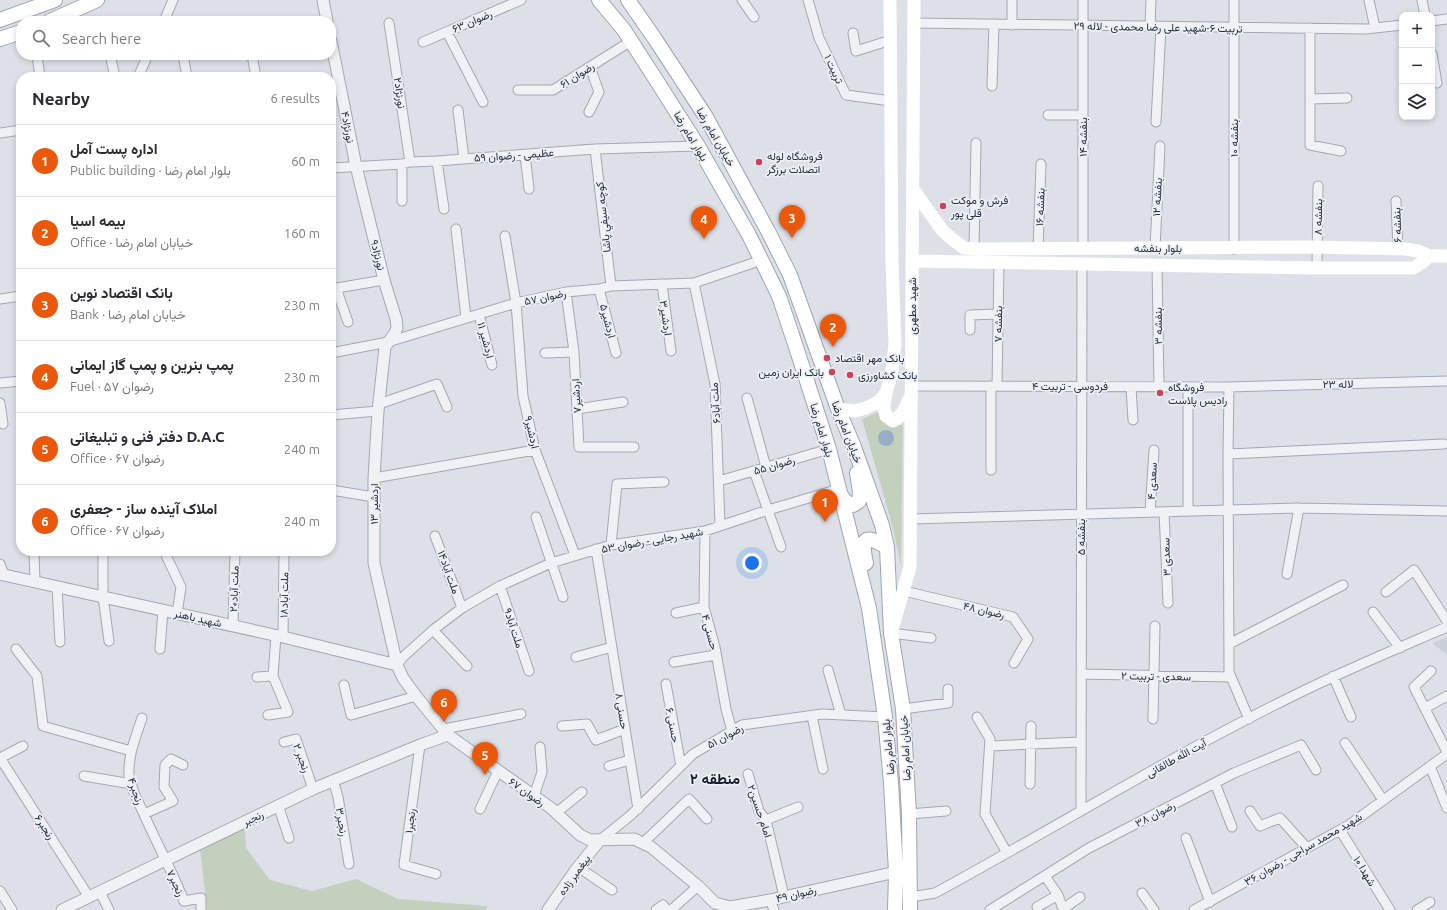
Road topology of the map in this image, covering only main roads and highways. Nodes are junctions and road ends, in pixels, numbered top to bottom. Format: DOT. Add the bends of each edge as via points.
graph roads {
  1 [pos="55,0"];
  2 [pos="97,0"];
  3 [pos="599,0"];
  4 [pos="628,0"];
  5 [pos="890,0"];
  6 [pos="914,0"];
  7 [pos="61,16"];
  8 [pos="0,20"];
  9 [pos="16,34"];
  10 [pos="0,39"];
  11 [pos="891,164"];
  12 [pos="913,164"];
  13 [pos="913,189"];
  14 [pos="1429,256"];
  15 [pos="1447,256"];
  16 [pos="912,261"];
  17 [pos="911,389"];
  18 [pos="886,393"];
  19 [pos="838,409"];
  20 [pos="854,447"];
  21 [pos="840,492"];
  22 [pos="887,547"];
  23 [pos="868,608"];
  24 [pos="891,633"];
  25 [pos="910,904"];
  26 [pos="895,910"];
  1 -- 8 [label="main road"];
  2 -- 7 [label="main road"];
  3 -- 21 [label="main road, بلوار امام رضا" via="630,41 698,146 762,260 779,296 829,449"];
  4 -- 19 [label="main road, خیابان امام رضا" via="706,117 769,233 790,275"];
  5 -- 11 [label="main road, شهید مطهری"];
  6 -- 12 [label="main road, شهید مطهری"];
  9 -- 10 [label="main road"];
  11 -- 12 [label="main road"];
  11 -- 18 [label="main road, شهید مطهری" via="895,345 892,376"];
  12 -- 13 [label="main road, شهید مطهری"];
  13 -- 14 [label="main road, بلوار بنفشه" via="942,230 964,248 1398,249 1418,251"];
  13 -- 16 [label="main road, شهید مطهری"];
  14 -- 15 [label="main road, بلوار بنفشه"];
  14 -- 16 [label="main road, بلوار بنفشه" via="1413,268"];
  16 -- 17 [label="main road, شهید مطهری"];
  17 -- 18 [label="main road, شهید مطهری" via="904,412 893,421 886,416 884,408"];
  17 -- 24 [label="main road, شهید مطهری" via="910,567"];
  18 -- 19 [label="main road" via="878,402 866,408 855,411"];
  19 -- 20 [label="main road, خیابان امام رضا"];
  20 -- 21 [label="main road" via="859,501 850,505"];
  20 -- 22 [label="main road, خیابان امام رضا" via="882,525"];
  21 -- 23 [label="main road, بلوار امام رضا"];
  22 -- 23 [label="main road" via="872,539 864,542 870,591"];
  22 -- 24 [label="main road, خیابان امام رضا"];
  23 -- 26 [label="main road, بلوار امام رضا" via="885,717 891,783 896,872"];
  24 -- 25 [label="main road, خیابان امام رضا" via="904,708"];
}
